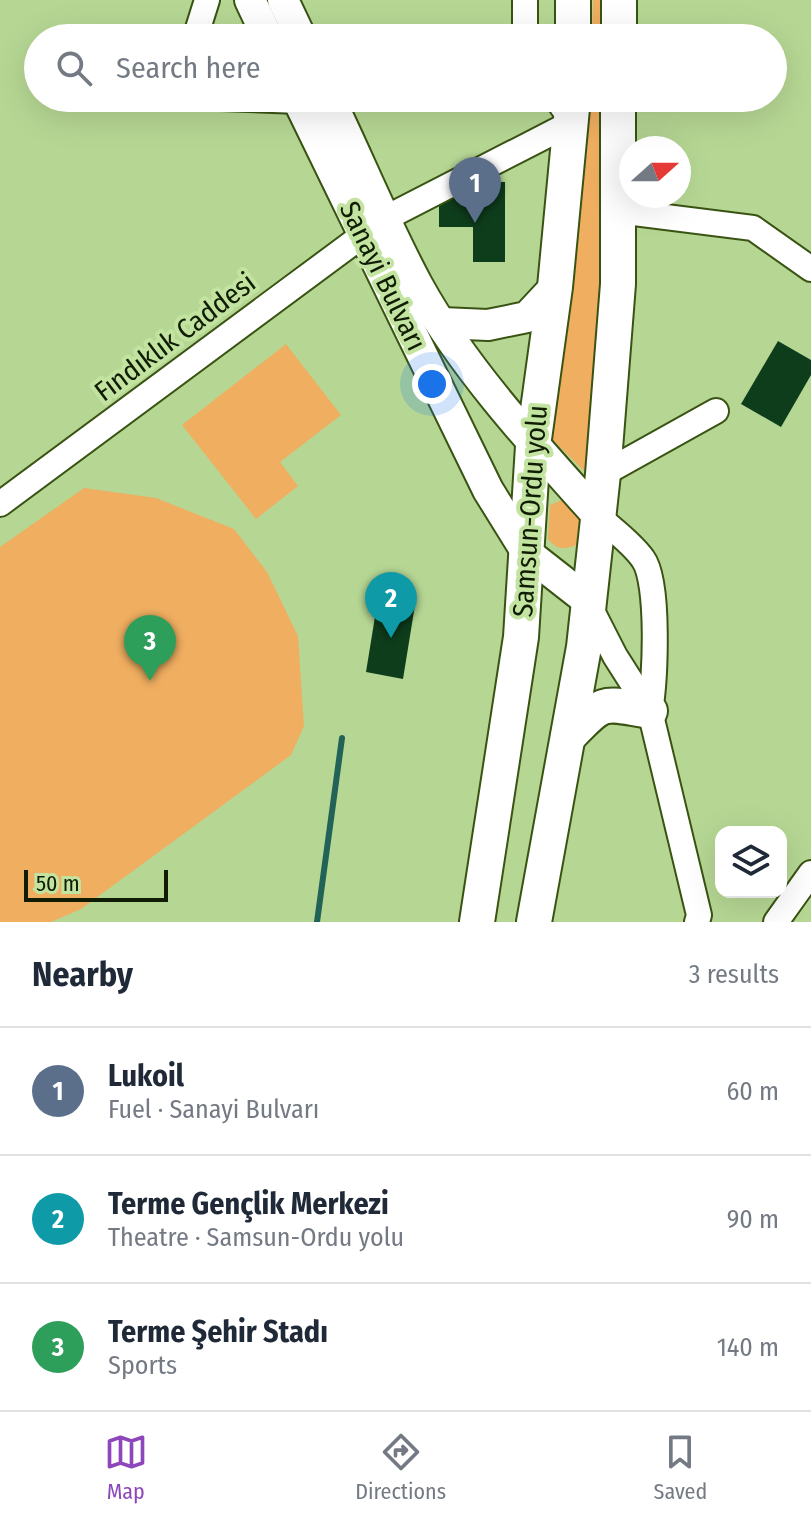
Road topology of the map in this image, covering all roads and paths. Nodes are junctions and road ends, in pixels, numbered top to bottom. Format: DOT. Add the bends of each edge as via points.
graph roads {
  1 [pos="207,0"];
  2 [pos="250,0"];
  3 [pos="283,0"];
  4 [pos="525,0"];
  5 [pos="573,0"];
  6 [pos="619,0"];
  7 [pos="199,24"];
  8 [pos="261,24"];
  9 [pos="294,24"];
  10 [pos="525,24"];
  11 [pos="573,24"];
  12 [pos="619,24"];
  13 [pos="306,112"];
  14 [pos="334,112"];
  15 [pos="557,112"];
  16 [pos="567,112"];
  17 [pos="618,112"];
  18 [pos="618,211"];
  19 [pos="374,226"];
  20 [pos="811,269"];
  21 [pos="555,287"];
  22 [pos="442,323"];
  23 [pos="716,411"];
  24 [pos="533,446"];
  25 [pos="603,474"];
  26 [pos="0,504"];
  27 [pos="598,516"];
  28 [pos="527,553"];
  29 [pos="587,600"];
  30 [pos="650,711"];
  31 [pos="568,737"];
  32 [pos="811,873"];
  33 [pos="705,920"];
  34 [pos="477,922"];
  35 [pos="534,922"];
  36 [pos="776,922"];
  1 -- 7 [label="street"];
  2 -- 8 [label="main road"];
  3 -- 9 [label="main road"];
  4 -- 10 [label="street"];
  5 -- 11 [label="highway"];
  6 -- 12 [label="highway"];
  13 -- 19 [label="main road, Sanayi Bulvarı"];
  14 -- 19 [label="main road, Sanayi Bulvarı"];
  15 -- 19 [label="street, Fındıklık Caddesi"];
  16 -- 21 [label="highway, Samsun-Ordu yolu"];
  17 -- 18 [label="highway"];
  18 -- 20 [label="street" via="753,228"];
  18 -- 25 [label="highway" via="618,284"];
  19 -- 22 [label="main road, Sanayi Bulvarı"];
  19 -- 26 [label="street, Fındıklık Caddesi"];
  19 -- 28 [label="main road, Sanayi Bulvarı" via="488,490"];
  21 -- 22 [label="main road" via="527,317 488,325"];
  21 -- 24 [label="highway, Samsun-Ordu yolu"];
  22 -- 24 [label="main road, Sanayi Bulvarı"];
  23 -- 25 [label="street"];
  24 -- 27 [label="main road, Sanayi Bulvarı"];
  24 -- 28 [label="highway, Samsun-Ordu yolu"];
  25 -- 27 [label="highway"];
  27 -- 29 [label="highway"];
  27 -- 30 [label="street" via="645,560 656,674"];
  28 -- 29 [label="main road, Sanayi Bulvarı"];
  28 -- 34 [label="highway, Samsun-Ordu yolu" via="521,637"];
  29 -- 30 [label="street"];
  29 -- 31 [label="highway"];
  30 -- 31 [label="highway" via="607,703"];
  30 -- 33 [label="street"];
  31 -- 35 [label="highway"];
  32 -- 36 [label="street"];
}
